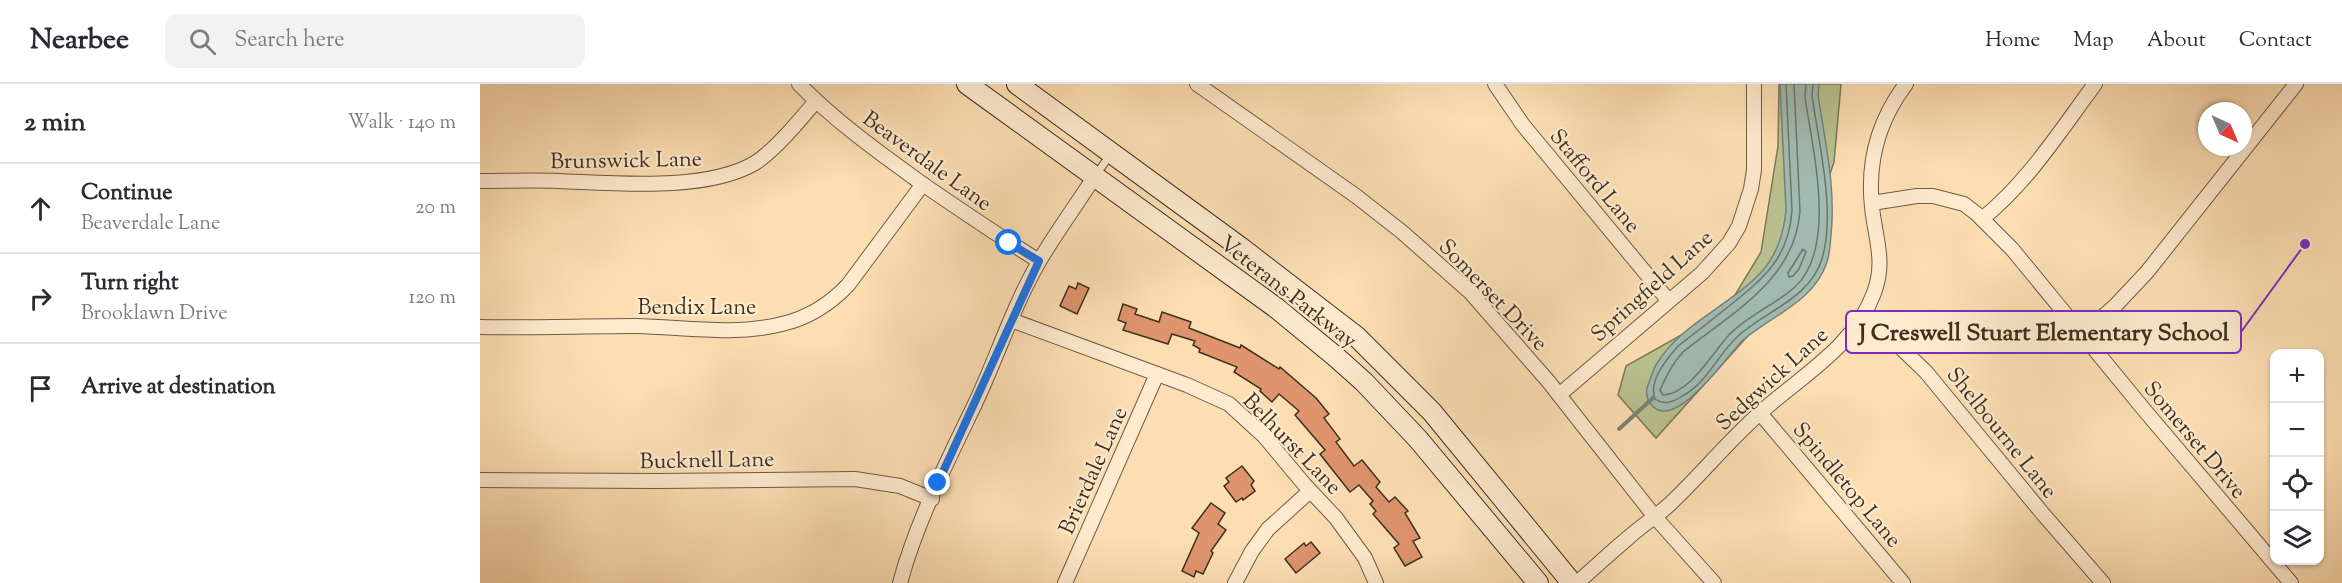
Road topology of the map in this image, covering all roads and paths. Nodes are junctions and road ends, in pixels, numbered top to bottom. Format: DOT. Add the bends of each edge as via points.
graph roads {
  1 [pos="799,84"];
  2 [pos="967,84"];
  3 [pos="1017,84"];
  4 [pos="1197,84"];
  5 [pos="1495,84"];
  6 [pos="1754,84"];
  7 [pos="1906,84"];
  8 [pos="2096,84"];
  9 [pos="2296,84"];
  10 [pos="816,101"];
  11 [pos="1111,154"];
  12 [pos="1095,176"];
  13 [pos="480,181"];
  14 [pos="923,184"];
  15 [pos="1872,203"];
  16 [pos="1982,219"];
  17 [pos="1039,261"];
  18 [pos="1668,300"];
  19 [pos="1011,320"];
  20 [pos="1858,324"];
  21 [pos="480,327"];
  22 [pos="2082,335"];
  23 [pos="1156,374"];
  24 [pos="1559,395"];
  25 [pos="1760,413"];
  26 [pos="480,480"];
  27 [pos="1310,491"];
  28 [pos="932,498"];
  29 [pos="1655,517"];
  30 [pos="900,583"];
  31 [pos="1065,583"];
  32 [pos="1235,583"];
  33 [pos="1376,583"];
  34 [pos="1538,583"];
  35 [pos="1574,583"];
  36 [pos="1714,583"];
  37 [pos="1903,583"];
  38 [pos="2103,583"];
  39 [pos="2291,583"];
  1 -- 10 [label="street, Beaverdale Lane"];
  2 -- 12 [label="main road, Veterans Parkway"];
  3 -- 11 [label="main road, Veterans Parkway"];
  4 -- 24 [label="street, Somerset Drive" via="1349,190 1435,260 1487,310"];
  5 -- 18 [label="street, Stafford Lane" via="1523,125"];
  6 -- 18 [label="street, Springfield Lane" via="1754,170 1746,208 1717,259"];
  7 -- 15 [label="street, Sedgwick Lane" via="1890,106 1874,146"];
  8 -- 16 [label="street" via="2020,183"];
  9 -- 22 [label="street" via="2146,272"];
  10 -- 13 [label="street, Brunswick Lane" via="758,161 714,179"];
  10 -- 14 [label="street, Beaverdale Lane"];
  11 -- 12 [label="lane"];
  11 -- 35 [label="main road, Veterans Parkway" via="1357,337 1432,412"];
  12 -- 17 [label="street"];
  12 -- 34 [label="main road, Veterans Parkway" via="1275,307 1364,382 1444,469"];
  14 -- 17 [label="street, Beaverdale Lane"];
  14 -- 21 [label="street, Bendix Lane" via="848,285 834,300 802,318 743,329"];
  15 -- 16 [label="street, Somerset Drive" via="1933,196 1964,204"];
  15 -- 20 [label="street, Sedgwick Lane" via="1880,251 1878,270 1875,290"];
  16 -- 22 [label="street, Somerset Drive" via="2012,249"];
  17 -- 19 [label="street"];
  18 -- 24 [label="street, Springfield Lane"];
  19 -- 23 [label="street, Belhurst Lane"];
  19 -- 28 [label="street"];
  20 -- 25 [label="street, Sedgwick Lane" via="1828,357"];
  20 -- 38 [label="street, Shelbourne Lane" via="1900,347 1926,372"];
  22 -- 39 [label="street, Somerset Drive"];
  23 -- 27 [label="street, Belhurst Lane" via="1229,404 1264,436"];
  23 -- 31 [label="street, Brierdale Lane"];
  24 -- 29 [label="street, Somerset Drive"];
  25 -- 29 [label="street, Sedgwick Lane"];
  25 -- 37 [label="street, Spindletop Lane"];
  26 -- 28 [label="street, Bucknell Lane" via="855,478 900,486"];
  27 -- 32 [label="street" via="1268,529"];
  27 -- 33 [label="street, Belhurst Lane" via="1353,539"];
  28 -- 30 [label="street"];
  29 -- 35 [label="street, Sedgwick Lane"];
  29 -- 36 [label="street, Somerset Drive"];
}
